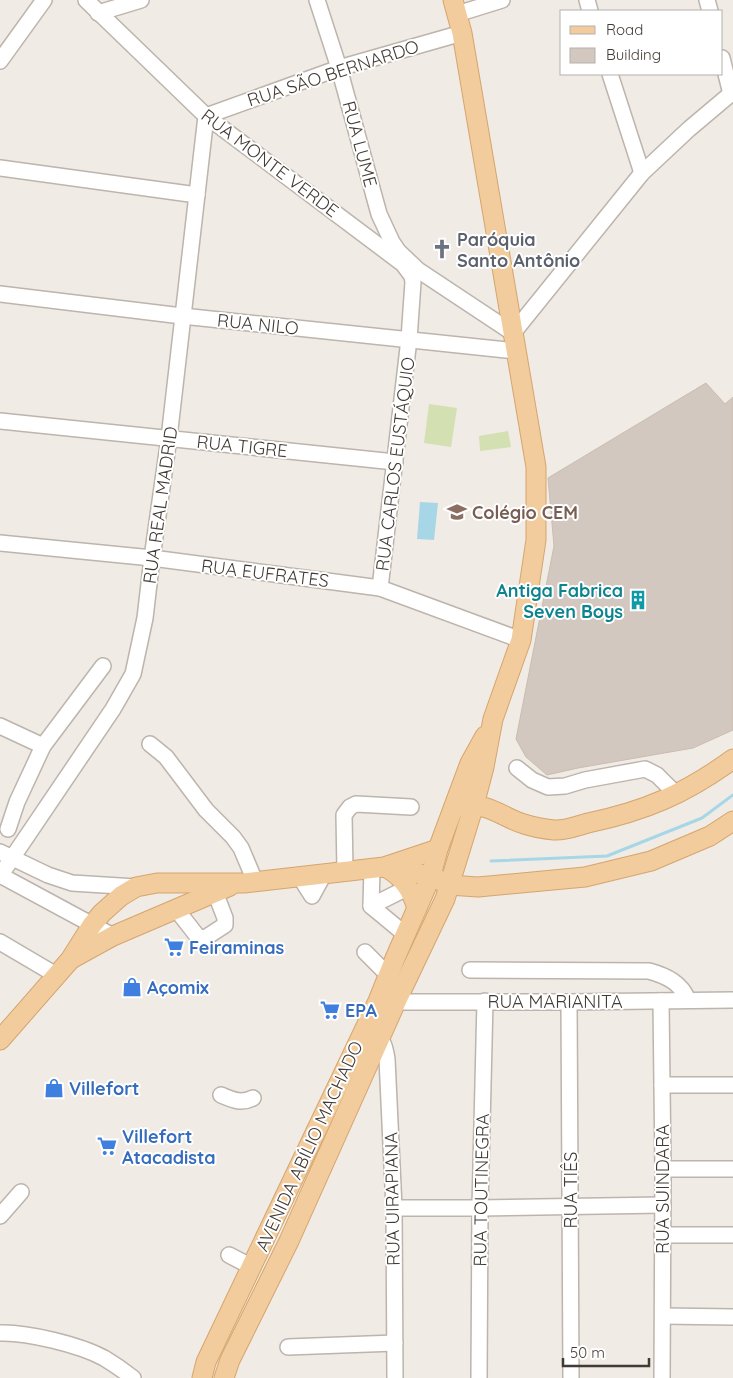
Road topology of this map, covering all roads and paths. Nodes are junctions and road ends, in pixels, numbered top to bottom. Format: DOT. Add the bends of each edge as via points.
graph roads {
  1 [pos="44,0"];
  2 [pos="86,0"];
  3 [pos="141,0"];
  4 [pos="317,0"];
  5 [pos="502,0"];
  6 [pos="455,7"];
  7 [pos="98,13"];
  8 [pos="462,33"];
  9 [pos="0,61"];
  10 [pos="723,62"];
  11 [pos="339,68"];
  12 [pos="610,75"];
  13 [pos="732,93"];
  14 [pos="206,116"];
  15 [pos="0,168"];
  16 [pos="642,174"];
  17 [pos="197,195"];
  18 [pos="0,294"];
  19 [pos="182,316"];
  20 [pos="410,339"];
  21 [pos="514,342"];
  22 [pos="0,421"];
  23 [pos="169,438"];
  24 [pos="395,462"];
  25 [pos="0,543"];
  26 [pos="152,558"];
  27 [pos="380,588"];
  28 [pos="521,640"];
  29 [pos="103,666"];
  30 [pos="494,720"];
  31 [pos="0,726"];
  32 [pos="150,744"];
  33 [pos="43,746"];
  34 [pos="733,759"];
  35 [pos="517,768"];
  36 [pos="677,795"];
  37 [pos="474,805"];
  38 [pos="411,807"];
  39 [pos="450,816"];
  40 [pos="733,821"];
  41 [pos="4,827"];
  42 [pos="438,848"];
  43 [pos="5,854"];
  44 [pos="378,867"];
  45 [pos="345,871"];
  46 [pos="0,875"];
  47 [pos="431,876"];
  48 [pos="247,882"];
  49 [pos="157,883"];
  50 [pos="136,887"];
  51 [pos="409,887"];
  52 [pos="215,892"];
  53 [pos="447,892"];
  54 [pos="371,906"];
  55 [pos="417,908"];
  56 [pos="176,909"];
  57 [pos="156,917"];
  58 [pos="92,925"];
  59 [pos="406,935"];
  60 [pos="113,936"];
  61 [pos="0,942"];
  62 [pos="396,956"];
  63 [pos="70,960"];
  64 [pos="470,970"];
  65 [pos="56,975"];
  66 [pos="388,975"];
  67 [pos="688,1000"];
  68 [pos="733,1000"];
  69 [pos="485,1001"];
  70 [pos="661,1001"];
  71 [pos="387,1002"];
  72 [pos="569,1002"];
  73 [pos="372,1034"];
  74 [pos="0,1040"];
  75 [pos="662,1085"];
  76 [pos="733,1085"];
  77 [pos="222,1095"];
  78 [pos="253,1098"];
  79 [pos="663,1169"];
  80 [pos="733,1169"];
  81 [pos="22,1192"];
  82 [pos="662,1205"];
  83 [pos="570,1207"];
  84 [pos="394,1208"];
  85 [pos="480,1208"];
  86 [pos="0,1216"];
  87 [pos="662,1235"];
  88 [pos="733,1235"];
  89 [pos="229,1255"];
  90 [pos="252,1267"];
  91 [pos="663,1316"];
  92 [pos="733,1317"];
  93 [pos="0,1333"];
  94 [pos="395,1343"];
  95 [pos="288,1347"];
  96 [pos="133,1378"];
  97 [pos="202,1378"];
  98 [pos="224,1378"];
  99 [pos="395,1378"];
  100 [pos="479,1378"];
  101 [pos="571,1378"];
  102 [pos="662,1378"];
  1 -- 9 [label="street"];
  2 -- 7 [label="street, RUA MONTE VERDE"];
  3 -- 7 [label="street"];
  4 -- 11 [label="street, RUA LUME"];
  5 -- 6 [label="street"];
  6 -- 8 [label="main road, AVENIDA ABÍLIO MACHADO"];
  7 -- 14 [label="street, RUA MONTE VERDE"];
  8 -- 11 [label="street, RUA SÃO BERNARDO"];
  8 -- 21 [label="main road, AVENIDA ABÍLIO MACHADO"];
  10 -- 13 [label="street"];
  11 -- 14 [label="street, RUA SÃO BERNARDO"];
  11 -- 21 [label="street, RUA LUME" via="379,214 398,251"];
  12 -- 16 [label="street"];
  13 -- 16 [label="street"];
  14 -- 17 [label="street, RUA REAL MADRID"];
  14 -- 20 [label="street, RUA MONTE VERDE" via="402,264 413,282"];
  15 -- 17 [label="street"];
  16 -- 21 [label="street"];
  17 -- 19 [label="street, RUA REAL MADRID"];
  18 -- 19 [label="street, RUA NILO"];
  19 -- 20 [label="street, RUA NILO"];
  19 -- 23 [label="street, RUA REAL MADRID"];
  20 -- 21 [label="street, RUA NILO"];
  20 -- 24 [label="street, RUA CARLOS EUSTÁQUIO"];
  21 -- 28 [label="main road, AVENIDA ABÍLIO MACHADO" via="536,467 536,540"];
  22 -- 23 [label="street, RUA TIGRE"];
  23 -- 24 [label="street, RUA TIGRE"];
  23 -- 26 [label="street, RUA REAL MADRID"];
  24 -- 27 [label="street, RUA CARLOS EUSTÁQUIO"];
  25 -- 26 [label="street, RUA EUFRATES"];
  26 -- 27 [label="street, RUA EUFRATES"];
  26 -- 43 [label="street, RUA REAL MADRID" via="145,618 133,674 113,709"];
  27 -- 28 [label="street, RUA EUFRATES"];
  28 -- 30 [label="main road, AVENIDA ABÍLIO MACHADO"];
  29 -- 33 [label="street"];
  30 -- 37 [label="main road, AVENIDA ABÍLIO MACHADO"];
  30 -- 39 [label="main road, AVENIDA ABÍLIO MACHADO" via="470,763"];
  31 -- 33 [label="street"];
  32 -- 48 [label="street" via="166,758 206,810 233,836 241,848"];
  33 -- 41 [label="street"];
  34 -- 36 [label="main road"];
  35 -- 36 [label="street" via="548,787 645,769 657,775"];
  36 -- 37 [label="main road" via="620,816 556,830 523,824 489,808"];
  37 -- 39 [label="main road" via="458,808"];
  37 -- 53 [label="main road, AVENIDA ABÍLIO MACHADO"];
  38 -- 45 [label="street" via="356,804 350,807 344,815"];
  39 -- 42 [label="main road, AVENIDA ABÍLIO MACHADO"];
  40 -- 53 [label="main road" via="710,836 650,861 585,877"];
  41 -- 43 [label="street"];
  42 -- 44 [label="main road"];
  42 -- 47 [label="main road, AVENIDA ABÍLIO MACHADO"];
  43 -- 46 [label="street, RUA REAL MADRID"];
  43 -- 50 [label="street" via="48,875 72,882"];
  44 -- 45 [label="main road"];
  44 -- 47 [label="main road"];
  44 -- 51 [label="main road" via="395,873"];
  44 -- 54 [label="street"];
  45 -- 48 [label="main road"];
  46 -- 58 [label="street"];
  47 -- 53 [label="main road"];
  47 -- 55 [label="main road, AVENIDA ABÍLIO MACHADO"];
  48 -- 49 [label="main road"];
  48 -- 52 [label="main road"];
  49 -- 50 [label="main road"];
  49 -- 57 [label="main road" via="162,900"];
  50 -- 58 [label="main road" via="112,903"];
  51 -- 54 [label="street"];
  51 -- 55 [label="main road"];
  52 -- 56 [label="main road"];
  52 -- 56 [label="street" via="225,925 205,938 198,936"];
  53 -- 71 [label="main road, AVENIDA ABÍLIO MACHADO"];
  54 -- 59 [label="street"];
  55 -- 59 [label="main road, AVENIDA ABÍLIO MACHADO"];
  56 -- 57 [label="main road"];
  57 -- 60 [label="main road"];
  58 -- 60 [label="street"];
  58 -- 63 [label="main road"];
  59 -- 62 [label="main road, AVENIDA ABÍLIO MACHADO"];
  60 -- 63 [label="main road"];
  61 -- 65 [label="street"];
  62 -- 66 [label="main road, AVENIDA ABÍLIO MACHADO"];
  62 -- 66 [label="street" via="365,952"];
  63 -- 65 [label="main road"];
  64 -- 67 [label="street" via="649,971 672,980"];
  65 -- 74 [label="main road"];
  66 -- 71 [label="main road, AVENIDA ABÍLIO MACHADO"];
  67 -- 68 [label="street, RUA MARIANITA"];
  67 -- 70 [label="street, RUA MARIANITA"];
  69 -- 71 [label="street, RUA MARIANITA"];
  69 -- 72 [label="street, RUA MARIANITA"];
  69 -- 85 [label="street, RUA TOUTINEGRA"];
  70 -- 72 [label="street, RUA MARIANITA"];
  70 -- 75 [label="street, RUA SUINDARA"];
  71 -- 73 [label="main road, AVENIDA ABÍLIO MACHADO"];
  72 -- 83 [label="street, RUA TIÊS"];
  73 -- 84 [label="street, RUA UIRAPIANA" via="385,1046 387,1059"];
  73 -- 90 [label="main road, AVENIDA ABÍLIO MACHADO"];
  73 -- 98 [label="main road, AVENIDA ABÍLIO MACHADO" via="289,1241"];
  75 -- 76 [label="street"];
  75 -- 79 [label="street, RUA SUINDARA"];
  77 -- 78 [label="street" via="234,1101 245,1102"];
  79 -- 80 [label="street"];
  79 -- 82 [label="street, RUA SUINDARA"];
  81 -- 86 [label="street"];
  82 -- 83 [label="street"];
  82 -- 87 [label="street, RUA SUINDARA"];
  83 -- 85 [label="street"];
  83 -- 101 [label="street, RUA TIÊS"];
  84 -- 85 [label="street"];
  84 -- 94 [label="street, RUA UIRAPIANA"];
  85 -- 100 [label="street, RUA TOUTINEGRA"];
  87 -- 88 [label="street"];
  87 -- 91 [label="street, RUA SUINDARA"];
  89 -- 90 [label="street"];
  90 -- 97 [label="main road, AVENIDA ABÍLIO MACHADO" via="206,1362"];
  91 -- 92 [label="street"];
  91 -- 102 [label="street, RUA SUINDARA"];
  93 -- 96 [label="street" via="17,1332 65,1344 103,1358"];
  94 -- 95 [label="street"];
  94 -- 99 [label="street, RUA UIRAPIANA"];
}
